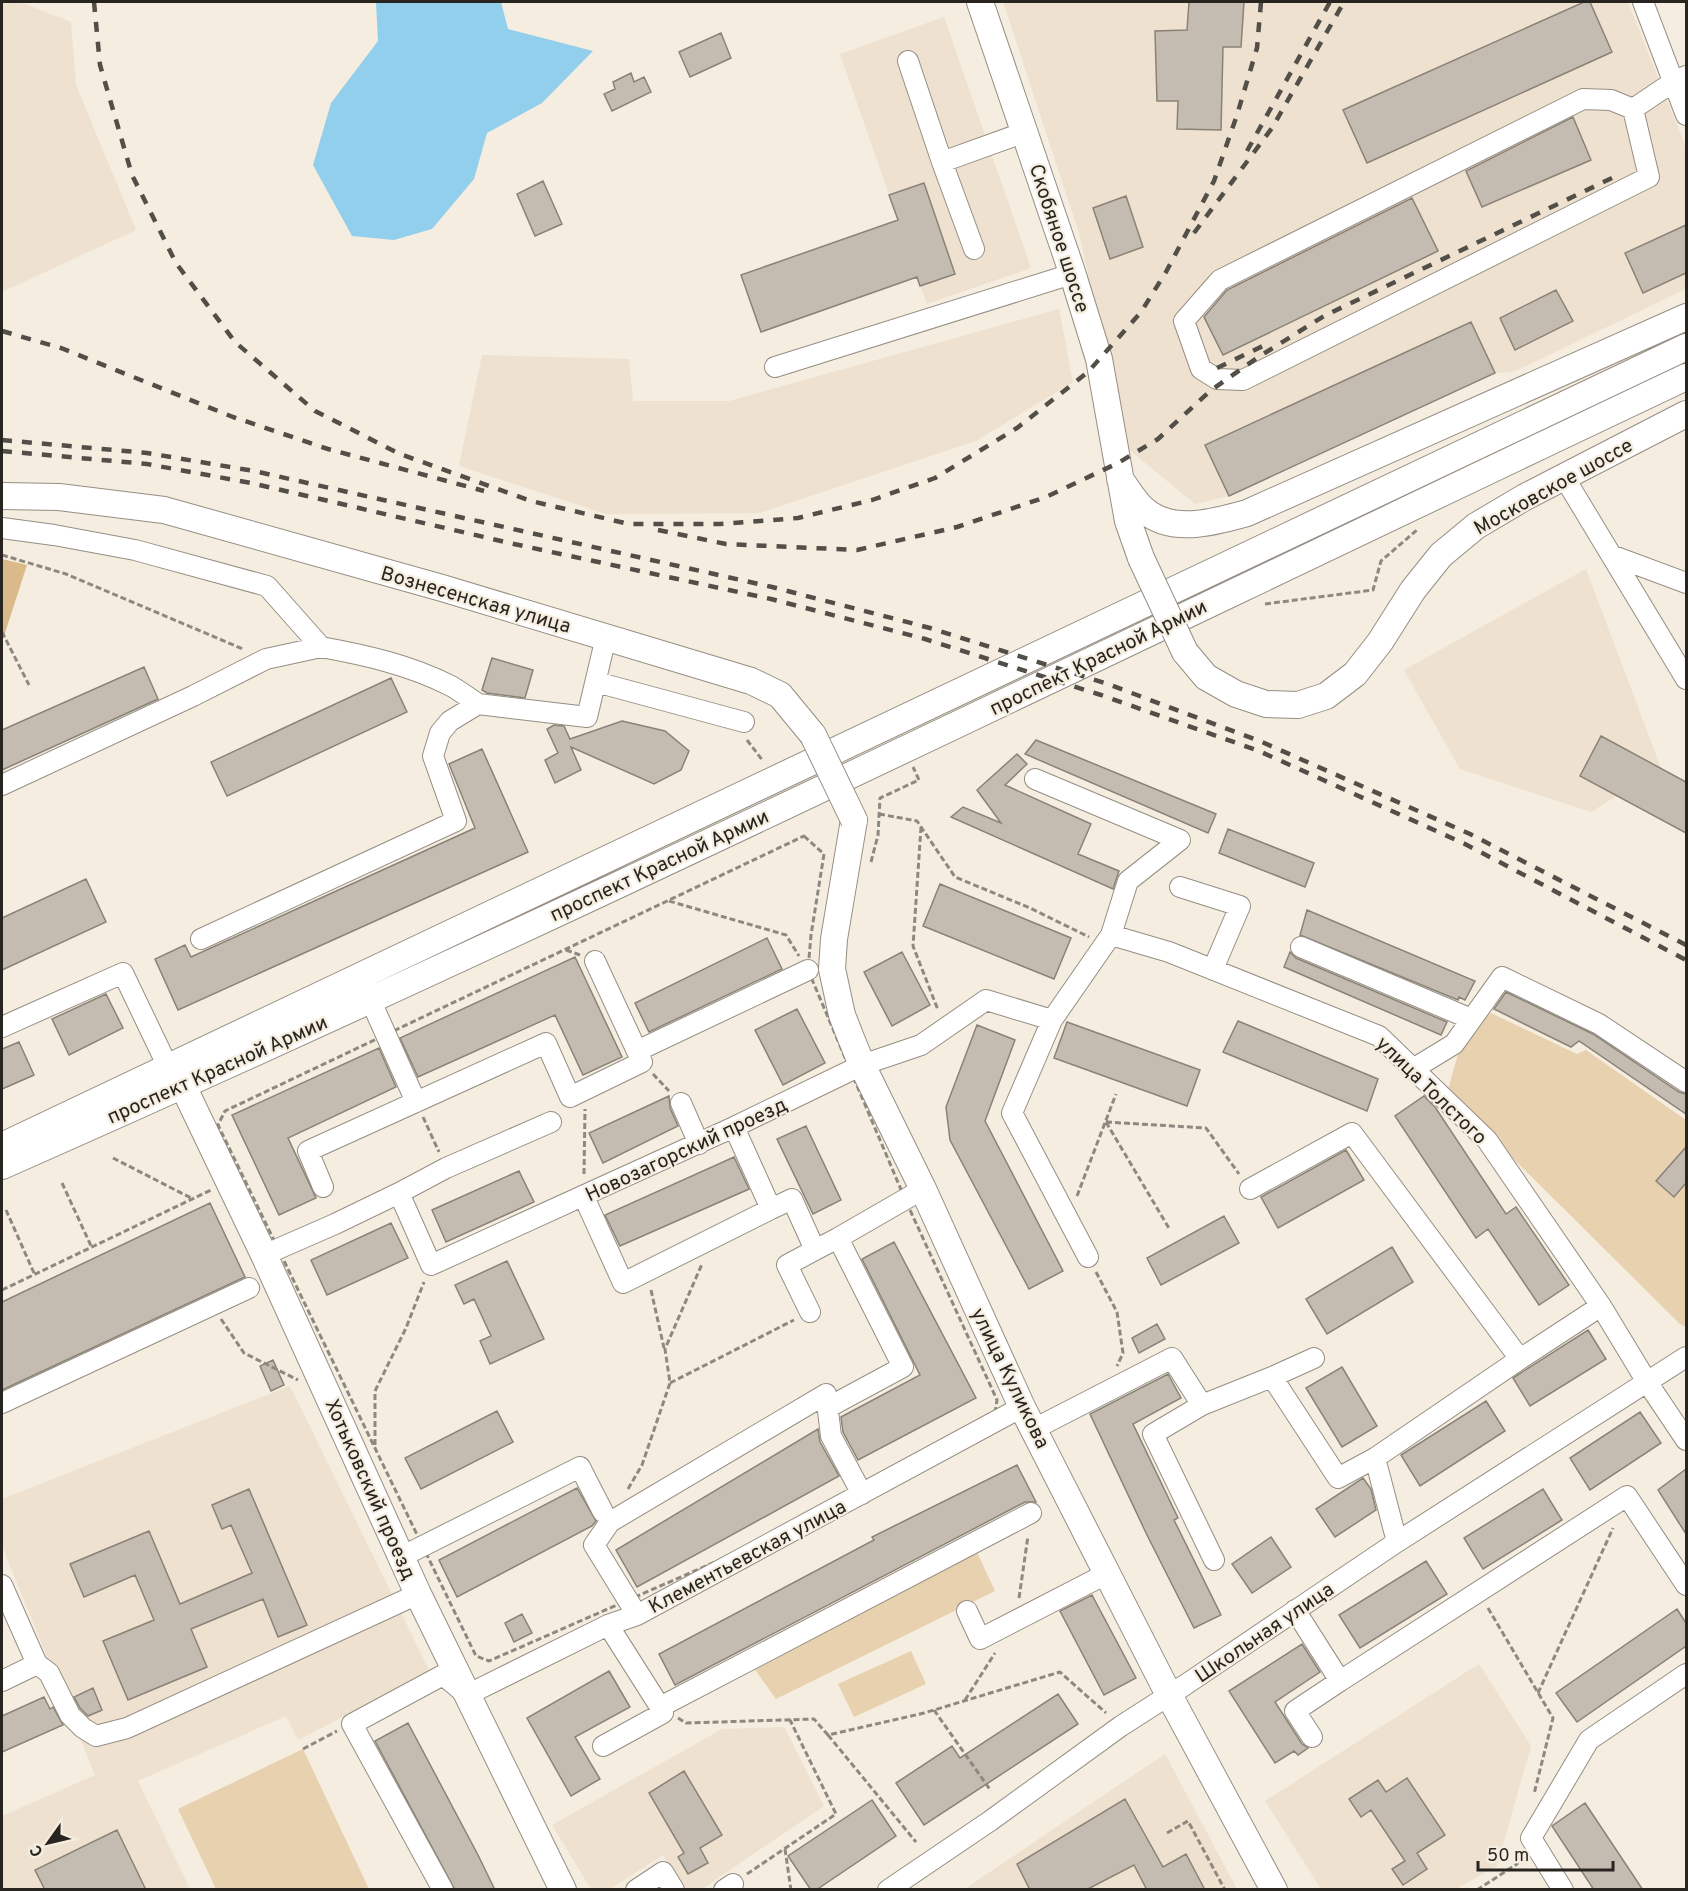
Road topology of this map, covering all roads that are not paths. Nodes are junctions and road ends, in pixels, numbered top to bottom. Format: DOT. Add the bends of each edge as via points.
graph roads {
  1 [pos="980,2"];
  2 [pos="1643,2"];
  3 [pos="908,62"];
  4 [pos="1680,79"];
  5 [pos="1632,109"];
  6 [pos="1686,115"];
  7 [pos="1024,132"];
  8 [pos="942,162"];
  9 [pos="974,249"];
  10 [pos="1072,272"];
  11 [pos="1686,317"];
  12 [pos="1686,347"];
  13 [pos="775,367"];
  14 [pos="1686,377"];
  15 [pos="1686,414"];
  16 [pos="1563,477"];
  17 [pos="1120,479"];
  18 [pos="2,496"];
  19 [pos="2,528"];
  20 [pos="1311,555"];
  21 [pos="1611,555"];
  22 [pos="1141,558"];
  23 [pos="1686,583"];
  24 [pos="606,637"];
  25 [pos="321,647"];
  26 [pos="1686,679"];
  27 [pos="596,682"];
  28 [pos="478,704"];
  29 [pos="744,722"];
  30 [pos="1035,778"];
  31 [pos="2,784"];
  32 [pos="851,831"];
  33 [pos="1179,887"];
  34 [pos="201,939"];
  35 [pos="1107,939"];
  36 [pos="1301,947"];
  37 [pos="595,961"];
  38 [pos="1213,969"];
  39 [pos="808,970"];
  40 [pos="370,999"];
  41 [pos="1471,1019"];
  42 [pos="1052,1020"];
  43 [pos="2,1027"];
  44 [pos="640,1056"];
  45 [pos="862,1065"];
  46 [pos="1413,1069"];
  47 [pos="175,1076"];
  48 [pos="1686,1082"];
  49 [pos="416,1102"];
  50 [pos="681,1103"];
  51 [pos="551,1122"];
  52 [pos="734,1127"];
  53 [pos="699,1144"];
  54 [pos="2,1146"];
  55 [pos="2,1166"];
  56 [pos="323,1187"];
  57 [pos="923,1188"];
  58 [pos="1250,1189"];
  59 [pos="399,1193"];
  60 [pos="584,1197"];
  61 [pos="771,1209"];
  62 [pos="838,1238"];
  63 [pos="815,1250"];
  64 [pos="264,1255"];
  65 [pos="1088,1257"];
  66 [pos="249,1288"];
  67 [pos="1601,1306"];
  68 [pos="810,1312"];
  69 [pos="1686,1357"];
  70 [pos="1314,1358"];
  71 [pos="1520,1359"];
  72 [pos="1272,1377"];
  73 [pos="1647,1383"];
  74 [pos="2,1403"];
  75 [pos="1202,1405"];
  76 [pos="1022,1407"];
  77 [pos="827,1408"];
  78 [pos="1034,1429"];
  79 [pos="1686,1440"];
  80 [pos="1375,1458"];
  81 [pos="862,1494"];
  82 [pos="603,1512"];
  83 [pos="1031,1513"];
  84 [pos="1397,1542"];
  85 [pos="401,1557"];
  86 [pos="1214,1560"];
  87 [pos="1108,1573"];
  88 [pos="2,1585"];
  89 [pos="1686,1585"];
  90 [pos="418,1594"];
  91 [pos="1295,1610"];
  92 [pos="967,1611"];
  93 [pos="637,1616"];
  94 [pos="608,1625"];
  95 [pos="37,1664"];
  96 [pos="1686,1674"];
  97 [pos="2,1681"];
  98 [pos="1340,1681"];
  99 [pos="467,1695"];
  100 [pos="1169,1695"];
  101 [pos="660,1707"];
  102 [pos="1312,1737"];
  103 [pos="603,1746"];
  104 [pos="443,1890"];
  105 [pos="563,1890"];
  106 [pos="636,1890"];
  107 [pos="674,1890"];
  108 [pos="888,1890"];
  109 [pos="1274,1890"];
  110 [pos="1563,1890"];
  1 -- 7 [label="main road, Скобяное шоссе"];
  2 -- 4 [label="street"];
  3 -- 8 [label="street"];
  4 -- 5 [label="street"];
  4 -- 6 [label="street"];
  5 -- 5 [label="street" via="1611,100 1583,99 1220,280 1184,321 1201,369 1216,379 1243,380 1649,177"];
  7 -- 8 [label="street"];
  7 -- 10 [label="main road, Скобяное шоссе"];
  8 -- 9 [label="street"];
  10 -- 13 [label="street"];
  10 -- 17 [label="main road, Скобяное шоссе" via="1099,359"];
  11 -- 17 [label="main road" via="1247,513 1214,522 1165,522 1144,509"];
  12 -- 47 [label="main road, проспект Красной Армии"];
  14 -- 20 [label="main road, Московское шоссе"];
  15 -- 16 [label="main road, Московское шоссе"];
  16 -- 21 [label="street"];
  16 -- 22 [label="main road, Московское шоссе, bridge" via="1476,526 1441,555 1355,674 1326,696 1298,705 1266,704 1236,694 1206,677 1185,652"];
  17 -- 22 [label="main road, Скобяное шоссе" via="1128,521"];
  18 -- 24 [label="main road, Вознесенская улица" via="59,497 164,510"];
  19 -- 25 [label="street" via="135,550 267,586"];
  20 -- 40 [label="main road, проспект Красной Армии"];
  21 -- 23 [label="street"];
  21 -- 26 [label="street"];
  24 -- 27 [label="street"];
  24 -- 32 [label="main road, Вознесенская улица, bridge" via="751,681 780,695 813,735"];
  25 -- 28 [label="street" via="369,656 414,671 451,686"];
  25 -- 31 [label="street" via="266,659"];
  27 -- 28 [label="street" via="587,717"];
  27 -- 29 [label="street"];
  28 -- 34 [label="street" via="450,721 440,733 433,756 456,821"];
  30 -- 35 [label="street" via="1180,840 1128,881"];
  32 -- 45 [label="main road, улица Куликова" via="832,969 842,1015"];
  33 -- 38 [label="street" via="1240,906"];
  35 -- 38 [label="street, улица Толстого" via="1169,952"];
  35 -- 42 [label="street"];
  36 -- 41 [label="street"];
  37 -- 44 [label="street"];
  38 -- 46 [label="street, улица Толстого" via="1379,1036"];
  39 -- 44 [label="street"];
  40 -- 47 [label="main road, проспект Красной Армии"];
  40 -- 49 [label="street"];
  41 -- 46 [label="street" via="1454,1044"];
  41 -- 48 [label="street" via="1502,976 1599,1024"];
  42 -- 45 [label="street, Новозагорский проезд" via="986,1000 921,1045"];
  42 -- 65 [label="street" via="1012,1113"];
  43 -- 47 [label="street" via="123,973"];
  44 -- 49 [label="street" via="570,1097 546,1043"];
  45 -- 52 [label="street, Новозагорский проезд"];
  45 -- 57 [label="main road, улица Куликова"];
  46 -- 67 [label="street, улица Толстого" via="1487,1140"];
  47 -- 54 [label="main road, проспект Красной Армии"];
  47 -- 55 [label="main road, проспект Красной Армии"];
  47 -- 64 [label="main road, Хотьковский проезд"];
  49 -- 56 [label="street" via="308,1151"];
  50 -- 53 [label="street"];
  51 -- 59 [label="street"];
  52 -- 53 [label="street, Новозагорский проезд"];
  52 -- 61 [label="street"];
  53 -- 60 [label="street, Новозагорский проезд"];
  57 -- 62 [label="street"];
  57 -- 76 [label="main road, улица Куликова"];
  58 -- 71 [label="street" via="1352,1133"];
  59 -- 60 [label="street, Новозагорский проезд" via="431,1265"];
  59 -- 64 [label="street"];
  60 -- 61 [label="street" via="623,1282"];
  61 -- 63 [label="street" via="792,1199"];
  62 -- 63 [label="street"];
  62 -- 77 [label="street" via="903,1367"];
  63 -- 68 [label="street" via="788,1264"];
  64 -- 85 [label="main road, Хотьковский проезд"];
  66 -- 74 [label="street"];
  67 -- 71 [label="street"];
  67 -- 73 [label="street, улица Толстого"];
  69 -- 73 [label="street, Школьная улица"];
  70 -- 72 [label="street"];
  71 -- 80 [label="street"];
  72 -- 75 [label="street"];
  72 -- 80 [label="street" via="1338,1478"];
  73 -- 79 [label="street, улица Толстого"];
  73 -- 84 [label="street, Школьная улица"];
  75 -- 78 [label="street" via="1172,1358"];
  75 -- 86 [label="street" via="1154,1434"];
  76 -- 78 [label="main road, улица Куликова"];
  76 -- 81 [label="street, Клементьевская улица"];
  77 -- 81 [label="street" via="831,1436"];
  77 -- 93 [label="street" via="826,1394 610,1522 594,1545"];
  78 -- 87 [label="main road, улица Куликова"];
  80 -- 84 [label="street"];
  81 -- 93 [label="street, Клементьевская улица"];
  82 -- 85 [label="street" via="580,1467"];
  83 -- 101 [label="street"];
  84 -- 91 [label="street, Школьная улица"];
  85 -- 90 [label="main road, Хотьковский проезд"];
  87 -- 92 [label="street" via="980,1639"];
  87 -- 100 [label="main road, улица Куликова"];
  88 -- 95 [label="street"];
  89 -- 98 [label="street" via="1628,1496"];
  90 -- 95 [label="street" via="127,1728 96,1736 70,1715 49,1673"];
  90 -- 99 [label="main road, Хотьковский проезд"];
  91 -- 98 [label="street"];
  91 -- 100 [label="street, Школьная улица"];
  93 -- 94 [label="street, Клементьевская улица"];
  94 -- 99 [label="street, Клементьевская улица"];
  94 -- 101 [label="street"];
  95 -- 97 [label="street"];
  96 -- 110 [label="street" via="1589,1740 1531,1838"];
  98 -- 102 [label="street" via="1295,1712"];
  99 -- 104 [label="street" via="443,1675 352,1724"];
  99 -- 105 [label="main road, Хотьковский проезд"];
  100 -- 108 [label="street, Школьная улица"];
  100 -- 109 [label="main road, улица Куликова"];
  101 -- 103 [label="street" via="663,1713"];
  106 -- 107 [label="street" via="663,1872"];
}
